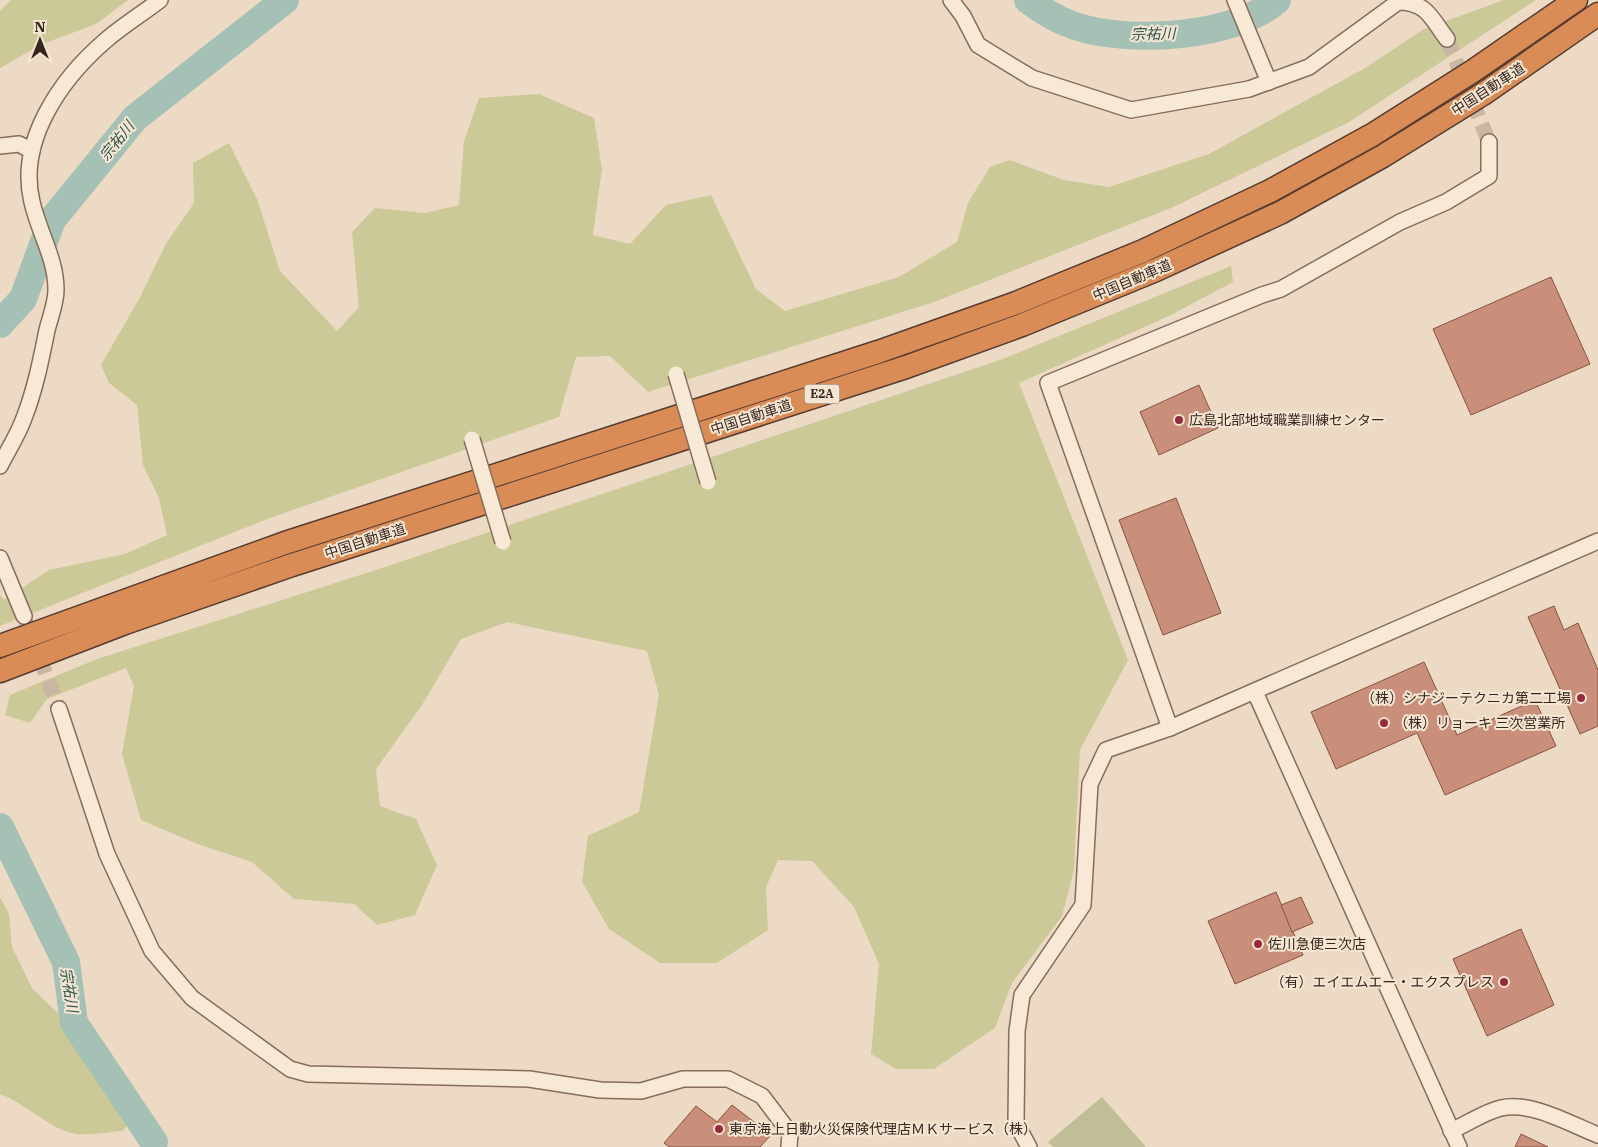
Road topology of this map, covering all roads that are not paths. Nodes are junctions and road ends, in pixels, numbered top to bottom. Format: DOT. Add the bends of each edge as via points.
graph roads {
  1 [pos="160,0"];
  2 [pos="952,0"];
  3 [pos="1235,0"];
  4 [pos="1576,0"];
  5 [pos="1398,1"];
  6 [pos="1598,14"];
  7 [pos="1447,39"];
  8 [pos="1270,82"];
  9 [pos="1489,142"];
  10 [pos="0,146"];
  11 [pos="32,151"];
  12 [pos="676,374"];
  13 [pos="472,439"];
  14 [pos="0,466"];
  15 [pos="708,482"];
  16 [pos="1598,541"];
  17 [pos="503,542"];
  18 [pos="0,558"];
  19 [pos="24,616"];
  20 [pos="0,646"];
  21 [pos="0,671"];
  22 [pos="1255,692"];
  23 [pos="59,709"];
  24 [pos="1170,728"];
  25 [pos="1451,1131"];
  26 [pos="1598,1135"];
  27 [pos="789,1147"];
  28 [pos="1029,1147"];
  29 [pos="1459,1147"];
  1 -- 11 [label="street" via="105,41 78,67 58,94 40,127"];
  2 -- 8 [label="street" via="978,45 1032,78 1131,110 1249,89"];
  3 -- 8 [label="street"];
  4 -- 20 [label="highway, 中国自動車道 / E2A" via="1372,135 1270,191 1134,255 1016,303 878,352 285,543"];
  5 -- 7 [label="street" via="1422,6"];
  5 -- 8 [label="street" via="1309,67"];
  6 -- 21 [label="highway, 中国自動車道 / E2A" via="1483,94 1383,156 1280,214 1156,270 1022,325 906,367 292,565"];
  9 -- 24 [label="street" via="1489,176 1446,202 1400,222 1282,289 1253,298 1048,384"];
  10 -- 11 [label="street" via="19,144"];
  11 -- 14 [label="street" via="32,202 50,249 56,291 24,419"];
  12 -- 15 [label="street, bridge"];
  13 -- 17 [label="street, bridge"];
  16 -- 22 [label="street"];
  18 -- 19 [label="street"];
  22 -- 24 [label="street"];
  22 -- 25 [label="street"];
  23 -- 27 [label="street" via="107,854 152,951 192,998 290,1069 308,1074 529,1079 600,1090 641,1090 683,1079 728,1079 762,1096 790,1133"];
  24 -- 28 [label="street" via="1106,750 1090,784 1084,905 1022,995 1016,1031 1016,1123"];
  25 -- 26 [label="street" via="1512,1106 1526,1107"];
  25 -- 29 [label="street"];
}
